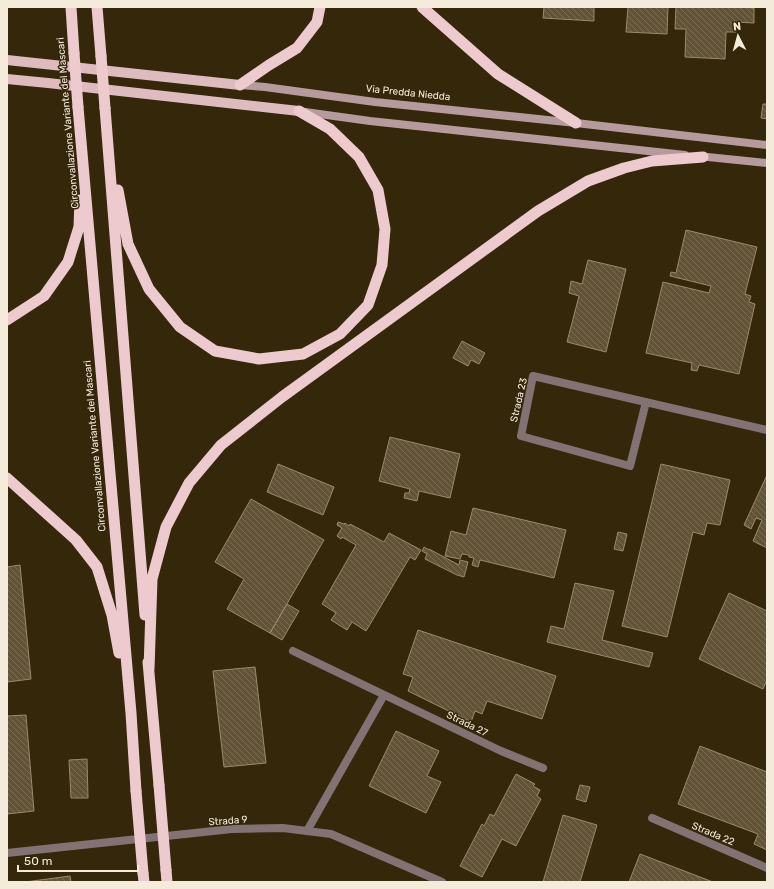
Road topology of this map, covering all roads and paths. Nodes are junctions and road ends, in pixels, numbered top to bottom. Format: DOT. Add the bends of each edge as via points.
graph roads {
  1 [pos="70,7"];
  2 [pos="96,7"];
  3 [pos="320,7"];
  4 [pos="422,7"];
  5 [pos="7,60"];
  6 [pos="7,79"];
  7 [pos="240,84"];
  8 [pos="299,111"];
  9 [pos="576,123"];
  10 [pos="107,131"];
  11 [pos="81,135"];
  12 [pos="767,145"];
  13 [pos="703,157"];
  14 [pos="767,164"];
  15 [pos="7,320"];
  16 [pos="646,402"];
  17 [pos="767,430"];
  18 [pos="7,478"];
  19 [pos="293,651"];
  20 [pos="149,669"];
  21 [pos="384,695"];
  22 [pos="131,713"];
  23 [pos="543,768"];
  24 [pos="652,818"];
  25 [pos="307,831"];
  26 [pos="7,853"];
  27 [pos="767,868"];
  28 [pos="144,878"];
  29 [pos="167,882"];
  30 [pos="442,882"];
  1 -- 11 [label="highway, Circonvallazione Variante del Mascari, bridge"];
  2 -- 10 [label="highway, bridge"];
  3 -- 7 [label="highway" via="317,22 297,48"];
  4 -- 9 [label="highway" via="498,74"];
  5 -- 7 [label="main road, Via Predda Niedda"];
  6 -- 8 [label="main road"];
  7 -- 9 [label="main road, Via Predda Niedda" via="375,102"];
  8 -- 10 [label="highway" via="330,129 359,157 378,190 386,229 382,266 368,305 340,334 303,354 260,359 215,351 180,327 150,288 128,244"];
  8 -- 13 [label="main road"];
  9 -- 12 [label="main road, Via Predda Niedda"];
  10 -- 20 [label="highway"];
  11 -- 15 [label="highway" via="80,227 68,262 44,296"];
  11 -- 22 [label="highway, Circonvallazione Variante del Mascari"];
  13 -- 14 [label="main road"];
  13 -- 20 [label="highway" via="652,161 624,168 581,185 532,216 282,397 221,445 190,483 166,527 152,579"];
  16 -- 16 [label="street, Strada 23" via="630,466 521,436 533,376"];
  16 -- 17 [label="street, Strada 23"];
  18 -- 22 [label="highway" via="76,540 97,567 112,615"];
  19 -- 21 [label="street, Strada 27"];
  20 -- 29 [label="highway, bridge"];
  21 -- 23 [label="street, Strada 27" via="500,751"];
  21 -- 25 [label="street"];
  22 -- 28 [label="highway, Circonvallazione Variante del Mascari, bridge"];
  24 -- 27 [label="street, Strada 22"];
  25 -- 26 [label="street, Strada 9" via="283,828 232,829"];
  25 -- 30 [label="street, Strada 9" via="331,834"];
}
